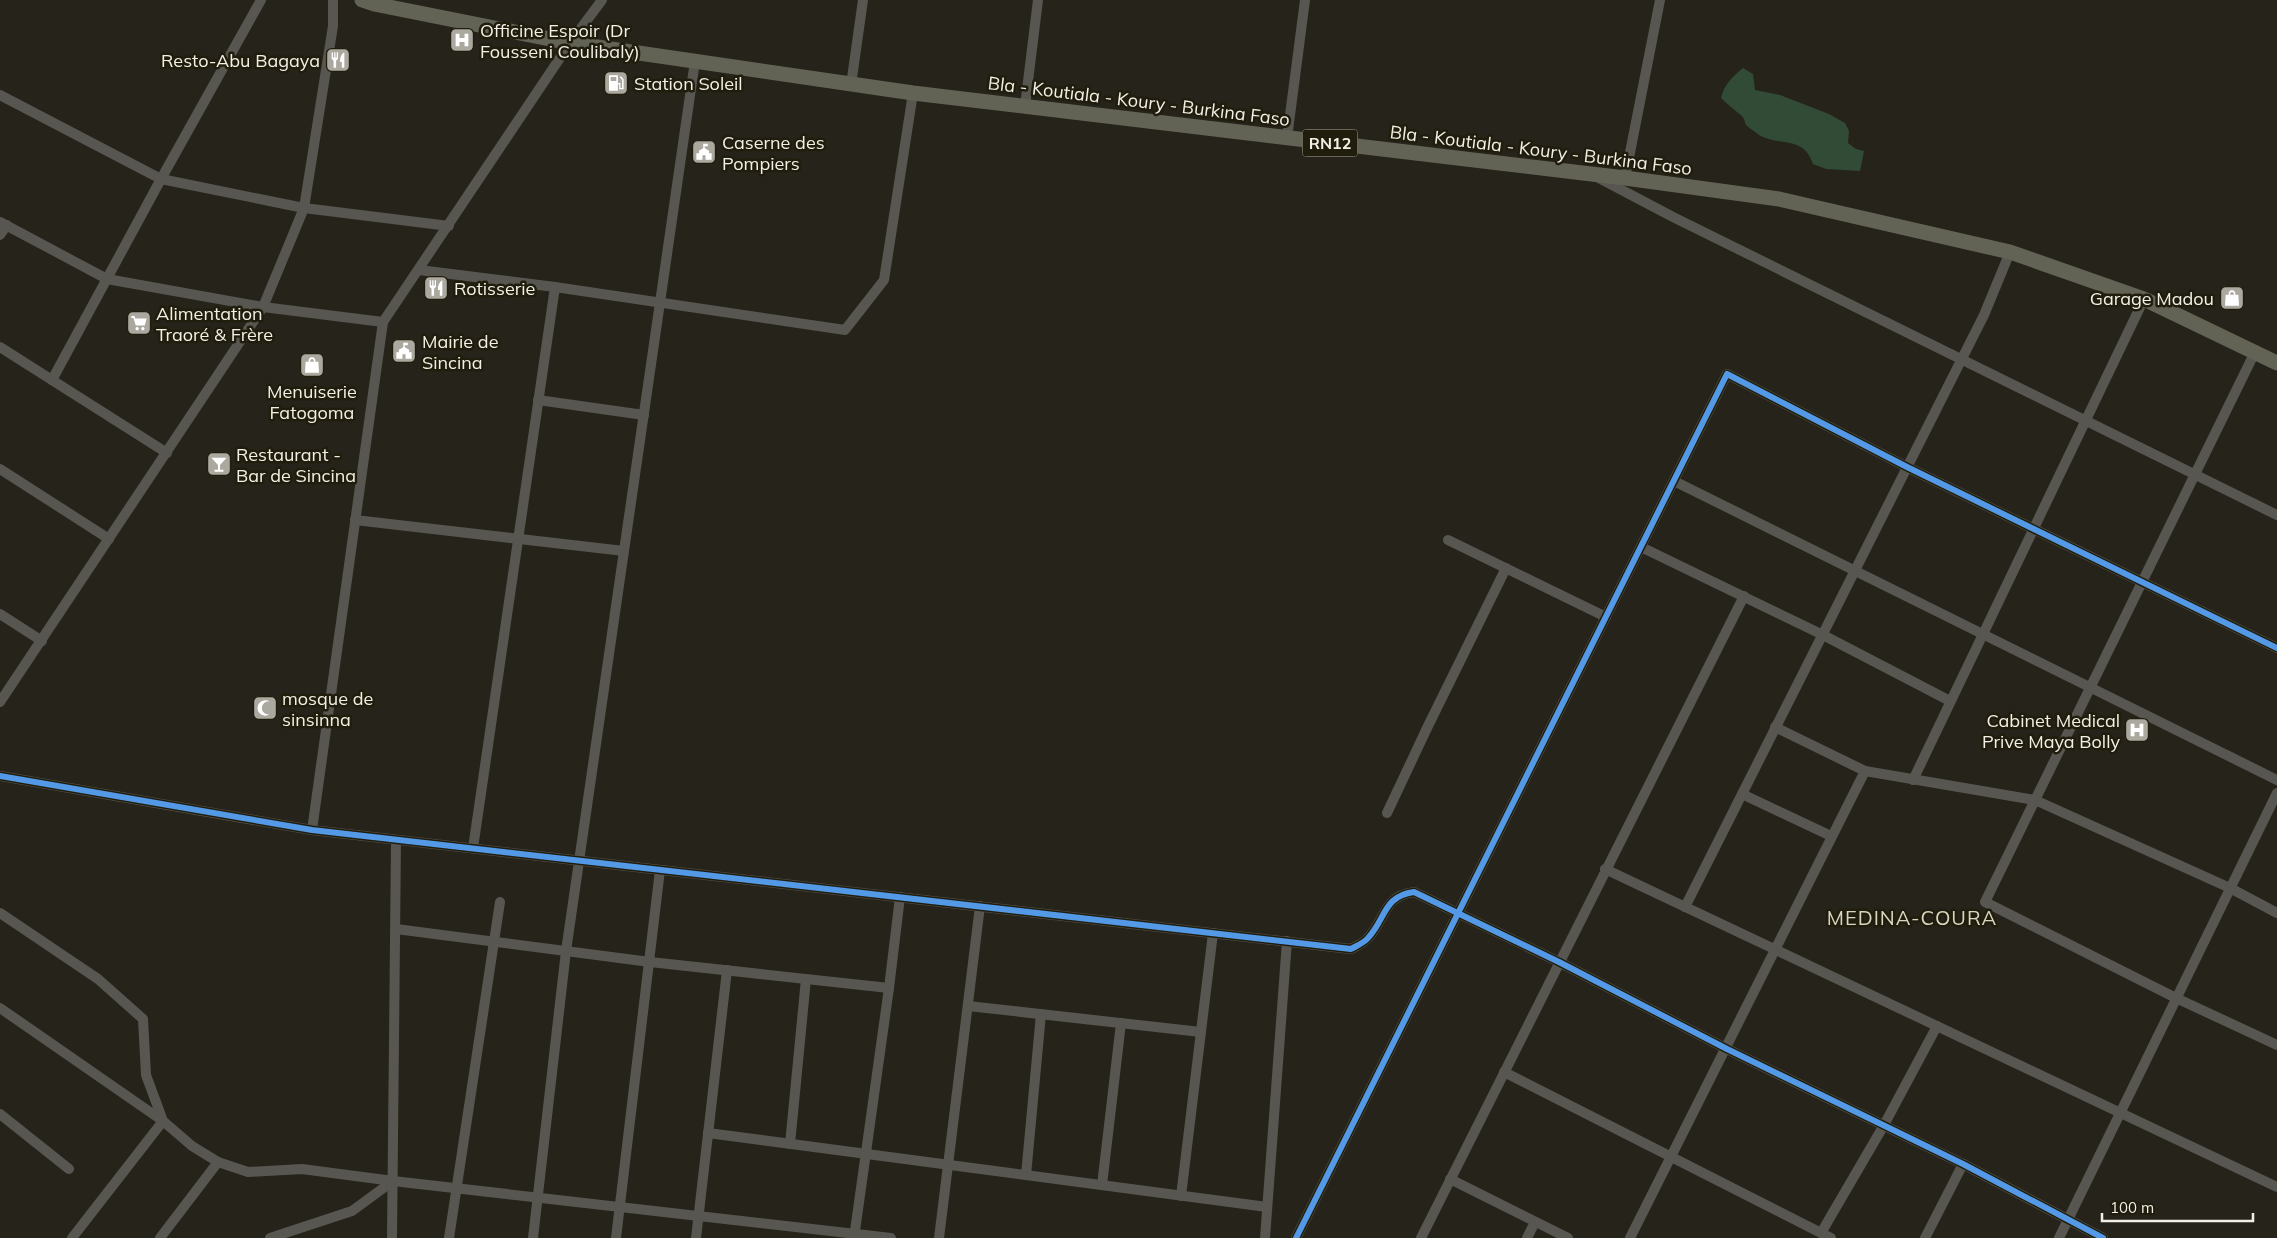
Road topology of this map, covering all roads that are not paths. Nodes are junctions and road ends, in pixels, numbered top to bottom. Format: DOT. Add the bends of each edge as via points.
graph roads {
  1 [pos="261,0"];
  2 [pos="333,0"];
  3 [pos="362,0"];
  4 [pos="602,0"];
  5 [pos="863,0"];
  6 [pos="1038,0"];
  7 [pos="1305,0"];
  8 [pos="1660,0"];
  9 [pos="570,43"];
  10 [pos="695,61"];
  11 [pos="851,84"];
  12 [pos="913,93"];
  13 [pos="0,95"];
  14 [pos="1025,106"];
  15 [pos="1287,138"];
  16 [pos="1593,175"];
  17 [pos="1625,178"];
  18 [pos="161,179"];
  19 [pos="304,208"];
  20 [pos="3,224"];
  21 [pos="449,226"];
  22 [pos="0,236"];
  23 [pos="2010,252"];
  24 [pos="419,270"];
  25 [pos="107,279"];
  26 [pos="555,287"];
  27 [pos="2144,299"];
  28 [pos="660,302"];
  29 [pos="263,307"];
  30 [pos="383,322"];
  31 [pos="0,347"];
  32 [pos="2254,352"];
  33 [pos="1962,359"];
  34 [pos="2277,363"];
  35 [pos="52,380"];
  36 [pos="538,400"];
  37 [pos="644,415"];
  38 [pos="2086,420"];
  39 [pos="167,453"];
  40 [pos="1907,467"];
  41 [pos="0,470"];
  42 [pos="2195,474"];
  43 [pos="1674,481"];
  44 [pos="2277,515"];
  45 [pos="355,520"];
  46 [pos="2034,527"];
  47 [pos="109,539"];
  48 [pos="518,539"];
  49 [pos="1448,540"];
  50 [pos="1641,547"];
  51 [pos="624,551"];
  52 [pos="1506,568"];
  53 [pos="1854,572"];
  54 [pos="2142,581"];
  55 [pos="1744,596"];
  56 [pos="0,614"];
  57 [pos="1606,617"];
  58 [pos="1823,635"];
  59 [pos="1982,635"];
  60 [pos="42,640"];
  61 [pos="2277,648"];
  62 [pos="2090,688"];
  63 [pos="1950,701"];
  64 [pos="0,702"];
  65 [pos="1775,727"];
  66 [pos="1865,771"];
  67 [pos="0,776"];
  68 [pos="1913,780"];
  69 [pos="2277,780"];
  70 [pos="2277,793"];
  71 [pos="1742,794"];
  72 [pos="2035,800"];
  73 [pos="1387,813"];
  74 [pos="312,830"];
  75 [pos="1831,836"];
  76 [pos="396,840"];
  77 [pos="474,848"];
  78 [pos="579,860"];
  79 [pos="1605,869"];
  80 [pos="660,870"];
  81 [pos="2230,888"];
  82 [pos="900,897"];
  83 [pos="500,902"];
  84 [pos="980,906"];
  85 [pos="1685,907"];
  86 [pos="0,913"];
  87 [pos="1458,913"];
  88 [pos="2277,913"];
  89 [pos="396,929"];
  90 [pos="1213,933"];
  91 [pos="494,941"];
  92 [pos="1287,941"];
  93 [pos="1774,949"];
  94 [pos="566,952"];
  95 [pos="650,962"];
  96 [pos="1559,962"];
  97 [pos="727,970"];
  98 [pos="806,979"];
  99 [pos="889,988"];
  100 [pos="2176,998"];
  101 [pos="968,1006"];
  102 [pos="0,1008"];
  103 [pos="1041,1014"];
  104 [pos="1121,1023"];
  105 [pos="1937,1026"];
  106 [pos="1201,1032"];
  107 [pos="2277,1045"];
  108 [pos="1727,1049"];
  109 [pos="1504,1072"];
  110 [pos="2120,1113"];
  111 [pos="0,1114"];
  112 [pos="163,1121"];
  113 [pos="1884,1125"];
  114 [pos="708,1133"];
  115 [pos="790,1144"];
  116 [pos="864,1154"];
  117 [pos="1671,1156"];
  118 [pos="218,1162"];
  119 [pos="1963,1164"];
  120 [pos="948,1165"];
  121 [pos="69,1169"];
  122 [pos="1026,1175"];
  123 [pos="1450,1179"];
  124 [pos="393,1181"];
  125 [pos="1102,1185"];
  126 [pos="2277,1187"];
  127 [pos="456,1188"];
  128 [pos="1181,1196"];
  129 [pos="537,1198"];
  130 [pos="620,1207"];
  131 [pos="1267,1207"];
  132 [pos="698,1216"];
  133 [pos="2070,1219"];
  134 [pos="1535,1222"];
  135 [pos="1821,1233"];
  136 [pos="854,1236"];
  137 [pos="72,1238"];
  138 [pos="160,1238"];
  139 [pos="270,1238"];
  140 [pos="392,1238"];
  141 [pos="449,1238"];
  142 [pos="533,1238"];
  143 [pos="616,1238"];
  144 [pos="696,1238"];
  145 [pos="890,1238"];
  146 [pos="939,1238"];
  147 [pos="1266,1238"];
  148 [pos="1296,1238"];
  149 [pos="1421,1238"];
  150 [pos="1527,1238"];
  151 [pos="1568,1238"];
  152 [pos="1630,1238"];
  153 [pos="1831,1238"];
  154 [pos="1925,1238"];
  155 [pos="2060,1238"];
  156 [pos="2103,1238"];
  1 -- 18 [label="street"];
  2 -- 19 [label="street" via="334,26"];
  3 -- 9 [label="main road, Bla - Koutiala - Koury - Burkina Faso / RN12"];
  4 -- 9 [label="street"];
  5 -- 11 [label="street"];
  6 -- 14 [label="street"];
  7 -- 15 [label="street"];
  8 -- 17 [label="street"];
  9 -- 10 [label="main road, Bla - Koutiala - Koury - Burkina Faso / RN12"];
  9 -- 21 [label="street"];
  10 -- 11 [label="main road, Bla - Koutiala - Koury - Burkina Faso / RN12"];
  10 -- 28 [label="street"];
  11 -- 12 [label="main road, Bla - Koutiala - Koury - Burkina Faso / RN12"];
  12 -- 14 [label="main road, Bla - Koutiala - Koury - Burkina Faso / RN12"];
  12 -- 28 [label="street" via="884,280 845,330"];
  13 -- 18 [label="street"];
  14 -- 15 [label="main road, Bla - Koutiala - Koury - Burkina Faso / RN12"];
  15 -- 16 [label="main road, Bla - Koutiala - Koury - Burkina Faso / RN12"];
  16 -- 17 [label="main road, Bla - Koutiala - Koury - Burkina Faso / RN12"];
  16 -- 33 [label="street"];
  17 -- 23 [label="main road, Bla - Koutiala - Koury - Burkina Faso / RN12" via="1779,199"];
  18 -- 19 [label="street"];
  18 -- 25 [label="street"];
  19 -- 21 [label="street"];
  19 -- 29 [label="street"];
  20 -- 22 [label="street"];
  20 -- 25 [label="street"];
  21 -- 24 [label="street"];
  23 -- 27 [label="main road, Bla - Koutiala - Koury - Burkina Faso / RN12"];
  23 -- 33 [label="street"];
  24 -- 26 [label="street"];
  24 -- 30 [label="street"];
  25 -- 29 [label="street"];
  25 -- 35 [label="street"];
  26 -- 28 [label="street"];
  26 -- 36 [label="street"];
  27 -- 32 [label="main road, Bla - Koutiala - Koury - Burkina Faso / RN12"];
  27 -- 38 [label="street"];
  28 -- 37 [label="street"];
  29 -- 30 [label="street"];
  29 -- 39 [label="street"];
  30 -- 45 [label="street"];
  31 -- 35 [label="street"];
  32 -- 34 [label="main road, Bla - Koutiala - Koury - Burkina Faso / RN12"];
  32 -- 42 [label="street"];
  33 -- 38 [label="street"];
  33 -- 40 [label="street"];
  35 -- 39 [label="street"];
  36 -- 37 [label="street"];
  36 -- 48 [label="street"];
  37 -- 51 [label="street"];
  38 -- 42 [label="street"];
  38 -- 46 [label="street"];
  39 -- 47 [label="street"];
  40 -- 43 [label="street" via="1727,374"];
  40 -- 46 [label="street"];
  40 -- 53 [label="street"];
  41 -- 47 [label="street"];
  42 -- 44 [label="street"];
  42 -- 54 [label="street"];
  43 -- 50 [label="street"];
  43 -- 53 [label="street"];
  45 -- 48 [label="street"];
  45 -- 74 [label="street"];
  46 -- 54 [label="street"];
  46 -- 59 [label="street"];
  47 -- 60 [label="street"];
  48 -- 51 [label="street"];
  48 -- 77 [label="street"];
  49 -- 52 [label="street"];
  50 -- 55 [label="street"];
  50 -- 57 [label="street"];
  51 -- 78 [label="street"];
  52 -- 57 [label="street"];
  52 -- 73 [label="street"];
  53 -- 58 [label="street"];
  53 -- 59 [label="street"];
  54 -- 61 [label="street"];
  54 -- 62 [label="street"];
  55 -- 58 [label="street"];
  55 -- 79 [label="street"];
  56 -- 60 [label="street"];
  57 -- 87 [label="street"];
  58 -- 63 [label="street"];
  58 -- 65 [label="street"];
  59 -- 62 [label="street"];
  59 -- 63 [label="street"];
  60 -- 64 [label="street"];
  62 -- 69 [label="street"];
  62 -- 72 [label="street"];
  63 -- 68 [label="street"];
  65 -- 66 [label="street"];
  65 -- 71 [label="street"];
  66 -- 68 [label="street"];
  66 -- 75 [label="street"];
  67 -- 74 [label="street"];
  68 -- 72 [label="street"];
  70 -- 81 [label="street"];
  71 -- 75 [label="street"];
  71 -- 85 [label="street"];
  72 -- 81 [label="street"];
  72 -- 100 [label="street" via="1985,902"];
  74 -- 76 [label="street"];
  75 -- 93 [label="street"];
  76 -- 77 [label="street"];
  76 -- 89 [label="street"];
  77 -- 78 [label="street"];
  78 -- 80 [label="street"];
  78 -- 94 [label="street"];
  79 -- 85 [label="street"];
  79 -- 96 [label="street"];
  80 -- 82 [label="street"];
  80 -- 95 [label="street"];
  81 -- 88 [label="street"];
  81 -- 100 [label="street"];
  82 -- 84 [label="street"];
  82 -- 99 [label="street"];
  83 -- 91 [label="street"];
  84 -- 90 [label="street"];
  84 -- 101 [label="street"];
  85 -- 93 [label="street"];
  86 -- 112 [label="street" via="98,979 143,1018 146,1075"];
  87 -- 92 [label="street" via="1414,892 1400,894 1390,903 1368,939 1351,949"];
  87 -- 96 [label="street"];
  87 -- 148 [label="street"];
  89 -- 91 [label="street"];
  89 -- 124 [label="street"];
  90 -- 92 [label="street"];
  90 -- 106 [label="street"];
  91 -- 94 [label="street"];
  91 -- 127 [label="street"];
  92 -- 131 [label="street"];
  93 -- 105 [label="street"];
  93 -- 108 [label="street"];
  94 -- 95 [label="street"];
  94 -- 129 [label="street"];
  95 -- 97 [label="street"];
  95 -- 130 [label="street"];
  96 -- 108 [label="street"];
  96 -- 109 [label="street"];
  97 -- 98 [label="street"];
  97 -- 114 [label="street"];
  98 -- 99 [label="street"];
  98 -- 115 [label="street"];
  99 -- 116 [label="street"];
  100 -- 107 [label="street"];
  100 -- 110 [label="street"];
  101 -- 103 [label="street"];
  101 -- 120 [label="street"];
  102 -- 112 [label="street"];
  103 -- 104 [label="street"];
  103 -- 122 [label="street"];
  104 -- 106 [label="street"];
  104 -- 125 [label="street"];
  105 -- 110 [label="street"];
  105 -- 113 [label="street"];
  106 -- 128 [label="street"];
  108 -- 113 [label="street"];
  108 -- 117 [label="street"];
  109 -- 117 [label="street"];
  109 -- 123 [label="street"];
  110 -- 126 [label="street"];
  110 -- 133 [label="street"];
  111 -- 121 [label="street"];
  112 -- 118 [label="street" via="192,1146"];
  112 -- 137 [label="street"];
  113 -- 119 [label="street"];
  113 -- 135 [label="street"];
  114 -- 115 [label="street"];
  114 -- 132 [label="street"];
  115 -- 116 [label="street"];
  116 -- 120 [label="street"];
  116 -- 136 [label="street"];
  117 -- 135 [label="street"];
  117 -- 152 [label="street"];
  118 -- 124 [label="street" via="248,1172 302,1169"];
  118 -- 138 [label="street"];
  119 -- 133 [label="street"];
  119 -- 154 [label="street"];
  120 -- 122 [label="street"];
  120 -- 146 [label="street"];
  122 -- 125 [label="street"];
  123 -- 134 [label="street"];
  123 -- 149 [label="street"];
  124 -- 127 [label="street"];
  124 -- 139 [label="street" via="352,1212"];
  124 -- 140 [label="street"];
  125 -- 128 [label="street"];
  127 -- 129 [label="street"];
  127 -- 141 [label="street"];
  128 -- 131 [label="street"];
  129 -- 130 [label="street"];
  129 -- 142 [label="street"];
  130 -- 132 [label="street"];
  130 -- 143 [label="street"];
  131 -- 147 [label="street"];
  132 -- 136 [label="street"];
  132 -- 144 [label="street"];
  133 -- 155 [label="street"];
  133 -- 156 [label="street"];
  134 -- 150 [label="street"];
  134 -- 151 [label="street"];
  135 -- 153 [label="street"];
  136 -- 145 [label="street"];
}
